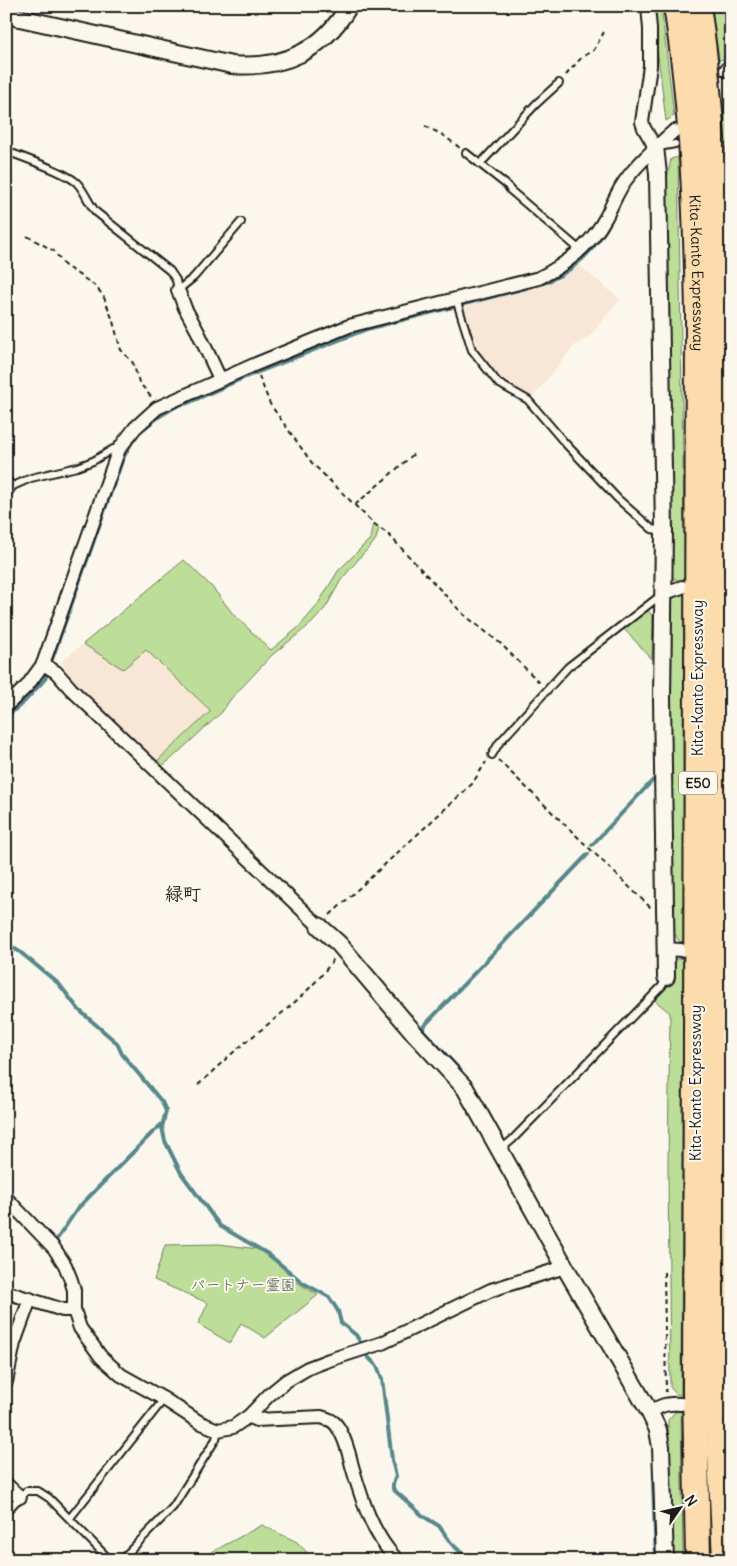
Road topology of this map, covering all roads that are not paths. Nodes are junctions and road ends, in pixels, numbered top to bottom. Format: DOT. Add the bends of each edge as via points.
graph roads {
  1 [pos="349,6"];
  2 [pos="648,6"];
  3 [pos="676,6"];
  4 [pos="698,6"];
  5 [pos="6,15"];
  6 [pos="559,83"];
  7 [pos="674,131"];
  8 [pos="675,144"];
  9 [pos="655,147"];
  10 [pos="6,151"];
  11 [pos="466,153"];
  12 [pos="480,164"];
  13 [pos="241,222"];
  14 [pos="580,250"];
  15 [pos="178,290"];
  16 [pos="456,299"];
  17 [pos="220,379"];
  18 [pos="119,449"];
  19 [pos="6,479"];
  20 [pos="13,486"];
  21 [pos="6,496"];
  22 [pos="664,531"];
  23 [pos="682,586"];
  24 [pos="662,594"];
  25 [pos="43,664"];
  26 [pos="6,706"];
  27 [pos="492,754"];
  28 [pos="319,926"];
  29 [pos="666,977"];
  30 [pos="501,1150"];
  31 [pos="6,1198"];
  32 [pos="565,1267"];
  33 [pos="6,1292"];
  34 [pos="30,1299"];
  35 [pos="74,1310"];
  36 [pos="6,1382"];
  37 [pos="164,1399"];
  38 [pos="681,1404"];
  39 [pos="650,1413"];
  40 [pos="249,1416"];
  41 [pos="218,1430"];
  42 [pos="6,1484"];
  43 [pos="20,1497"];
  44 [pos="6,1512"];
  45 [pos="70,1518"];
  46 [pos="115,1560"];
  47 [pos="121,1560"];
  48 [pos="397,1560"];
  49 [pos="665,1560"];
  50 [pos="698,1560"];
  51 [pos="725,1560"];
  1 -- 5 [label="street" via="326,37 307,50 280,62 246,66"];
  2 -- 9 [label="street" via="650,66 642,122"];
  3 -- 50 [label="highway, Kita-Kanto Expressway / E50" via="694,171 698,305"];
  4 -- 51 [label="highway, Kita-Kanto Expressway / E50" via="708,88 719,302 717,1389"];
  6 -- 12 [label="lane"];
  7 -- 9 [label="street"];
  8 -- 9 [label="lane"];
  9 -- 14 [label="street" via="627,177 594,235"];
  9 -- 22 [label="street"];
  10 -- 15 [label="lane" via="77,183 96,212 170,271"];
  11 -- 12 [label="lane"];
  12 -- 14 [label="lane"];
  13 -- 15 [label="lane" via="194,277"];
  14 -- 16 [label="street" via="539,278"];
  15 -- 17 [label="street"];
  16 -- 17 [label="street" via="350,326"];
  16 -- 22 [label="lane" via="472,350 498,383 528,400 618,499 652,529"];
  17 -- 18 [label="street" via="157,408 134,428"];
  18 -- 20 [label="lane" via="77,467 31,478"];
  18 -- 25 [label="street"];
  19 -- 20 [label="lane"];
  20 -- 21 [label="lane"];
  22 -- 24 [label="street"];
  23 -- 24 [label="street"];
  24 -- 27 [label="lane" via="575,662"];
  24 -- 29 [label="street" via="666,912 674,949"];
  25 -- 26 [label="street" via="27,686"];
  25 -- 28 [label="street" via="56,672"];
  28 -- 30 [label="street" via="339,944 465,1088"];
  29 -- 30 [label="lane" via="662,986"];
  30 -- 32 [label="street"];
  31 -- 35 [label="street" via="54,1248 65,1265 74,1290"];
  32 -- 39 [label="street"];
  32 -- 40 [label="street" via="491,1290 406,1333 308,1368 286,1381"];
  33 -- 34 [label="street"];
  34 -- 35 [label="street" via="63,1310"];
  34 -- 36 [label="street" via="14,1344"];
  35 -- 37 [label="street" via="80,1328 101,1357 121,1376"];
  37 -- 41 [label="street" via="199,1422"];
  37 -- 45 [label="lane"];
  38 -- 39 [label="street" via="666,1404"];
  39 -- 49 [label="street" via="661,1447"];
  40 -- 41 [label="street" via="233,1427"];
  40 -- 48 [label="street" via="256,1420 321,1417 337,1425 375,1531"];
  41 -- 47 [label="lane" via="216,1439 173,1507"];
  42 -- 43 [label="street"];
  43 -- 44 [label="lane"];
  43 -- 45 [label="lane" via="26,1491 38,1492"];
  45 -- 46 [label="lane" via="106,1556"];
}
